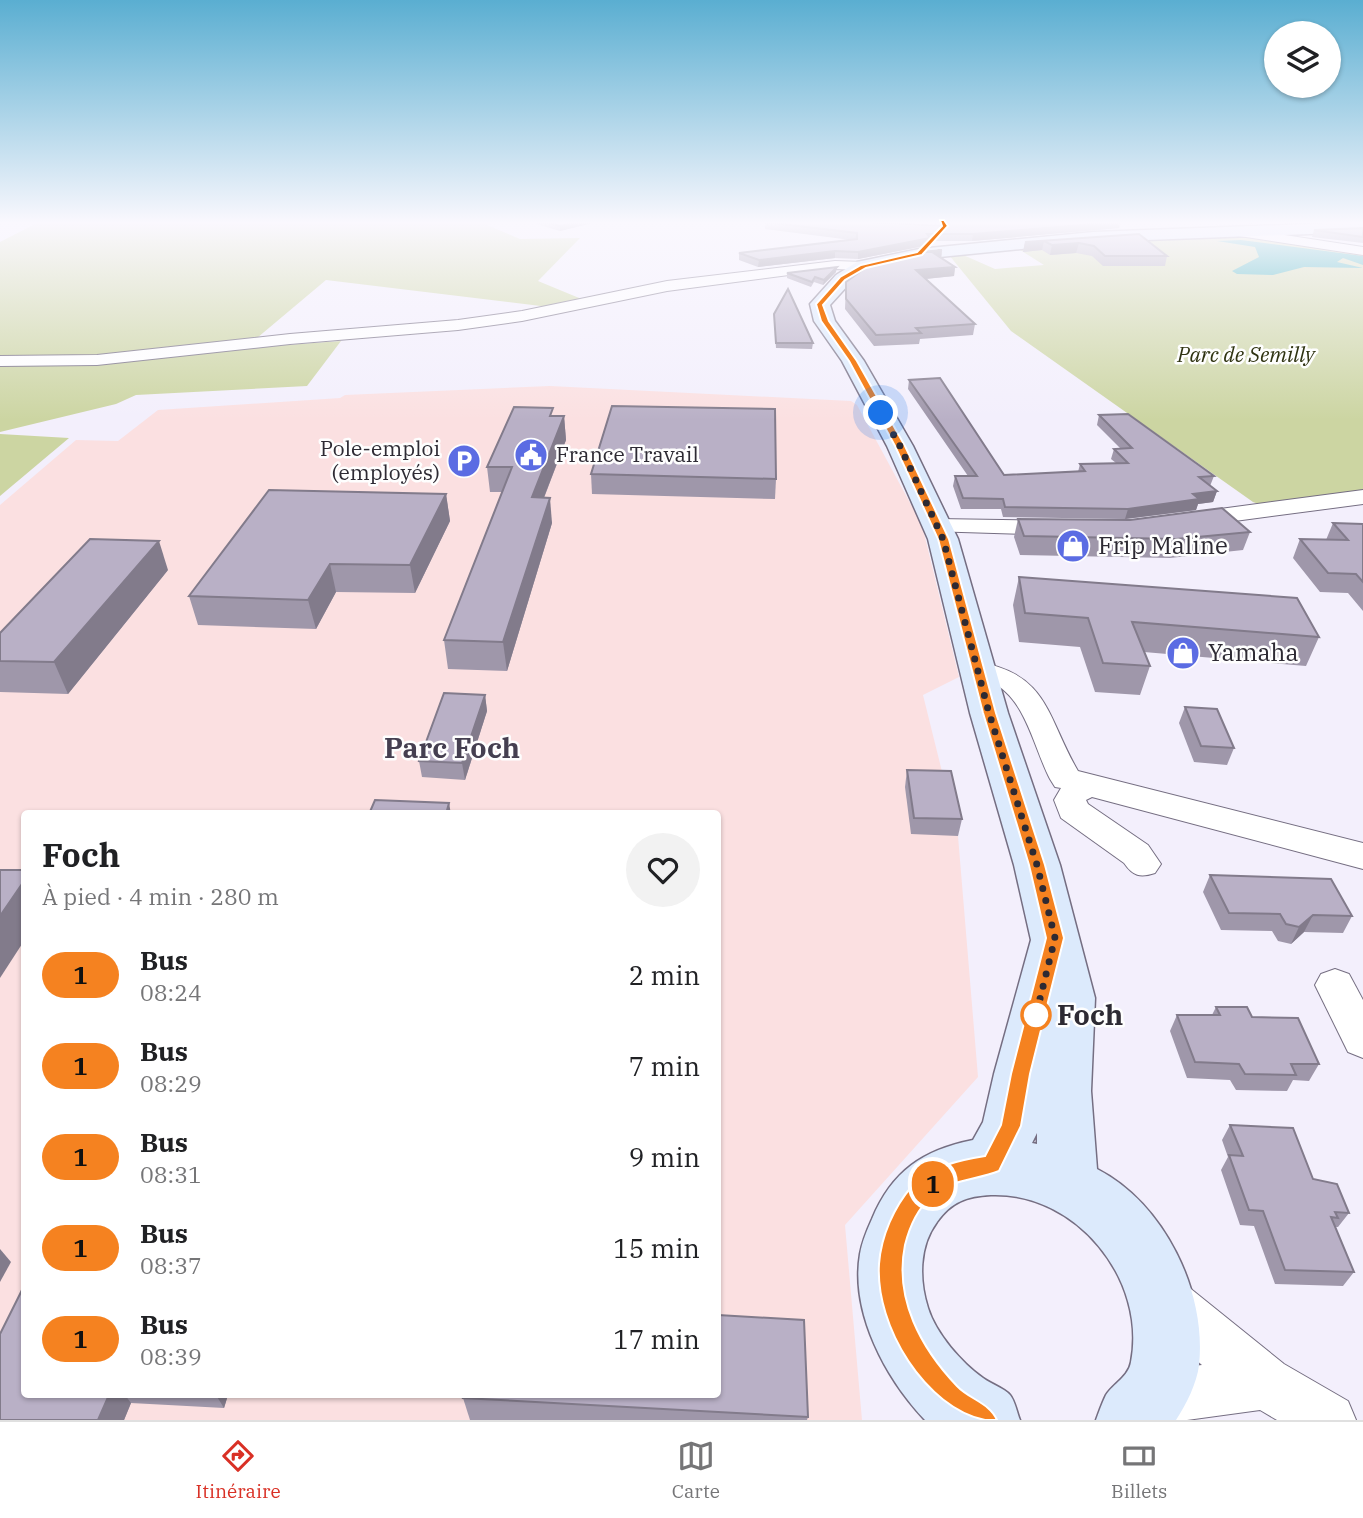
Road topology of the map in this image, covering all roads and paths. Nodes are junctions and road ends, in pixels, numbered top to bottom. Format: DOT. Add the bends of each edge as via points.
graph roads {
  1 [pos="656,288"];
  2 [pos="834,288"];
  3 [pos="0,360"];
  4 [pos="1363,497"];
  5 [pos="1164,523"];
  6 [pos="937,526"];
  7 [pos="1084,528"];
  8 [pos="978,671"];
  9 [pos="1085,786"];
  10 [pos="1363,856"];
  11 [pos="1143,864"];
  12 [pos="1055,938"];
  13 [pos="1335,985"];
  14 [pos="1363,1040"];
  15 [pos="992,1164"];
  16 [pos="1073,1186"];
  17 [pos="1163,1298"];
  18 [pos="1265,1383"];
  19 [pos="1141,1409"];
  20 [pos="985,1420"];
  21 [pos="1329,1420"];
  1 -- 3 [label="street" via="458,325 97,360"];
  2 -- 6 [label="main road" via="820,304 825,321 900,446"];
  4 -- 5 [label="street"];
  6 -- 7 [label="street"];
  6 -- 8 [label="main road"];
  8 -- 9 [label="street" via="997,673 1022,692 1038,715 1066,779"];
  8 -- 12 [label="main road"];
  9 -- 10 [label="street"];
  9 -- 11 [label="street" via="1073,793 1073,810 1136,854"];
  12 -- 15 [label="main road" via="1011,1126"];
  12 -- 16 [label="main road" via="1069,998 1063,1091 1068,1174"];
  13 -- 14 [label="street"];
  15 -- 16 [label="main road" via="1032,1169"];
  15 -- 20 [label="main road" via="953,1171 921,1192 899,1223 890,1264 896,1310 917,1356 950,1396"];
  16 -- 17 [label="main road" via="1103,1207 1128,1233 1149,1264"];
  17 -- 18 [label="street"];
  17 -- 19 [label="main road" via="1168,1334 1164,1368"];
  18 -- 19 [label="street"];
  18 -- 21 [label="street"];
}
